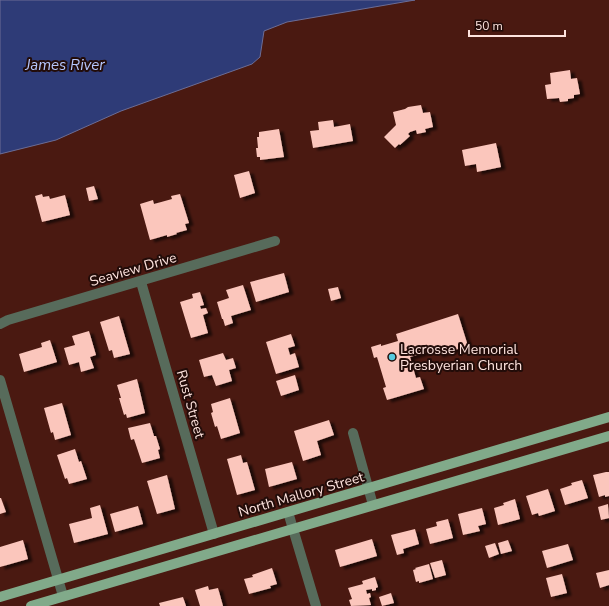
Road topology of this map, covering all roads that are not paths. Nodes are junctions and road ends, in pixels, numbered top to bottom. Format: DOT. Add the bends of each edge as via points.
graph roads {
  1 [pos="275,241"];
  2 [pos="140,282"];
  3 [pos="0,324"];
  4 [pos="0,380"];
  5 [pos="609,418"];
  6 [pos="353,433"];
  7 [pos="609,436"];
  8 [pos="368,488"];
  9 [pos="373,505"];
  10 [pos="288,512"];
  11 [pos="293,529"];
  12 [pos="214,534"];
  13 [pos="59,579"];
  14 [pos="63,596"];
  15 [pos="0,597"];
  16 [pos="44,604"];
  17 [pos="31,606"];
  18 [pos="316,606"];
  1 -- 2 [label="street, Seaview Drive"];
  2 -- 3 [label="street, Seaview Drive"];
  2 -- 12 [label="street, Rust Street"];
  4 -- 13 [label="street"];
  5 -- 8 [label="main road, North Mallory Street"];
  6 -- 8 [label="street"];
  7 -- 9 [label="main road"];
  8 -- 9 [label="street"];
  8 -- 10 [label="main road, North Mallory Street"];
  9 -- 11 [label="main road"];
  10 -- 11 [label="street"];
  10 -- 12 [label="main road, North Mallory Street"];
  11 -- 14 [label="main road"];
  11 -- 18 [label="street"];
  12 -- 13 [label="main road, North Mallory Street"];
  13 -- 14 [label="street"];
  13 -- 15 [label="main road, North Mallory Street"];
  14 -- 16 [label="main road"];
  16 -- 17 [label="main road"];
}
